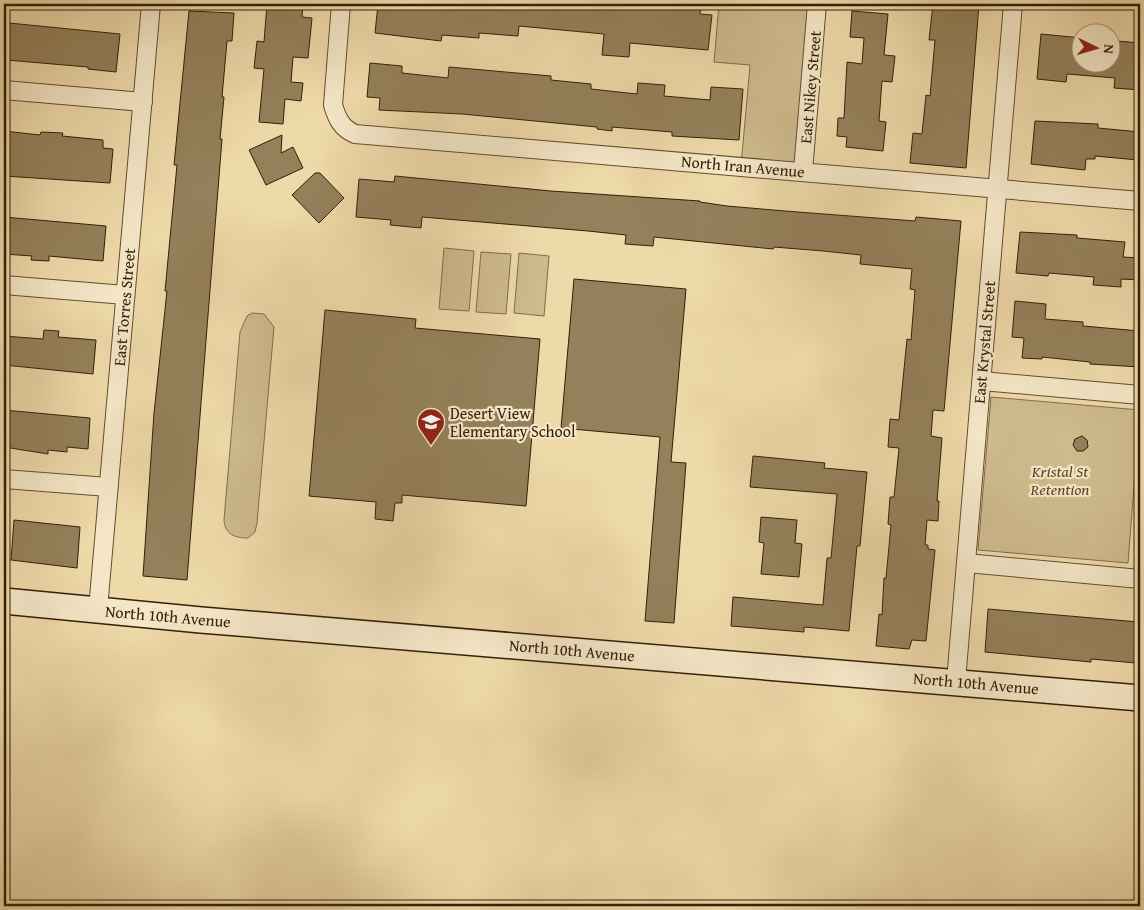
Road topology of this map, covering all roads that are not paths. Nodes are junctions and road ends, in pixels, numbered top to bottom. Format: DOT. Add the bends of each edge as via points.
graph roads {
  1 [pos="151,4"];
  2 [pos="341,4"];
  3 [pos="817,4"];
  4 [pos="1013,4"];
  5 [pos="4,90"];
  6 [pos="143,102"];
  7 [pos="803,171"];
  8 [pos="996,188"];
  9 [pos="1140,201"];
  10 [pos="4,284"];
  11 [pos="125,295"];
  12 [pos="982,381"];
  13 [pos="1140,394"];
  14 [pos="4,478"];
  15 [pos="108,487"];
  16 [pos="966,563"];
  17 [pos="1140,579"];
  18 [pos="4,601"];
  19 [pos="98,609"];
  20 [pos="956,681"];
  21 [pos="1140,698"];
  1 -- 6 [label="street, East Torres Street"];
  2 -- 7 [label="street, North Iran Avenue" via="333,105 337,119 347,130 374,136"];
  3 -- 7 [label="street, East Nikey Street"];
  4 -- 8 [label="street, East Krystal Street"];
  5 -- 6 [label="street"];
  6 -- 11 [label="street, East Torres Street"];
  7 -- 8 [label="street, North Iran Avenue"];
  8 -- 9 [label="street, North Iran Avenue"];
  8 -- 12 [label="street, East Krystal Street"];
  10 -- 11 [label="street"];
  11 -- 15 [label="street, East Torres Street"];
  12 -- 13 [label="street"];
  12 -- 16 [label="street, East Krystal Street"];
  14 -- 15 [label="street"];
  15 -- 19 [label="street, East Torres Street"];
  16 -- 17 [label="street"];
  16 -- 20 [label="street, East Krystal Street"];
  18 -- 19 [label="main road, North 10th Avenue"];
  19 -- 20 [label="main road, North 10th Avenue"];
  20 -- 21 [label="main road, North 10th Avenue"];
}
